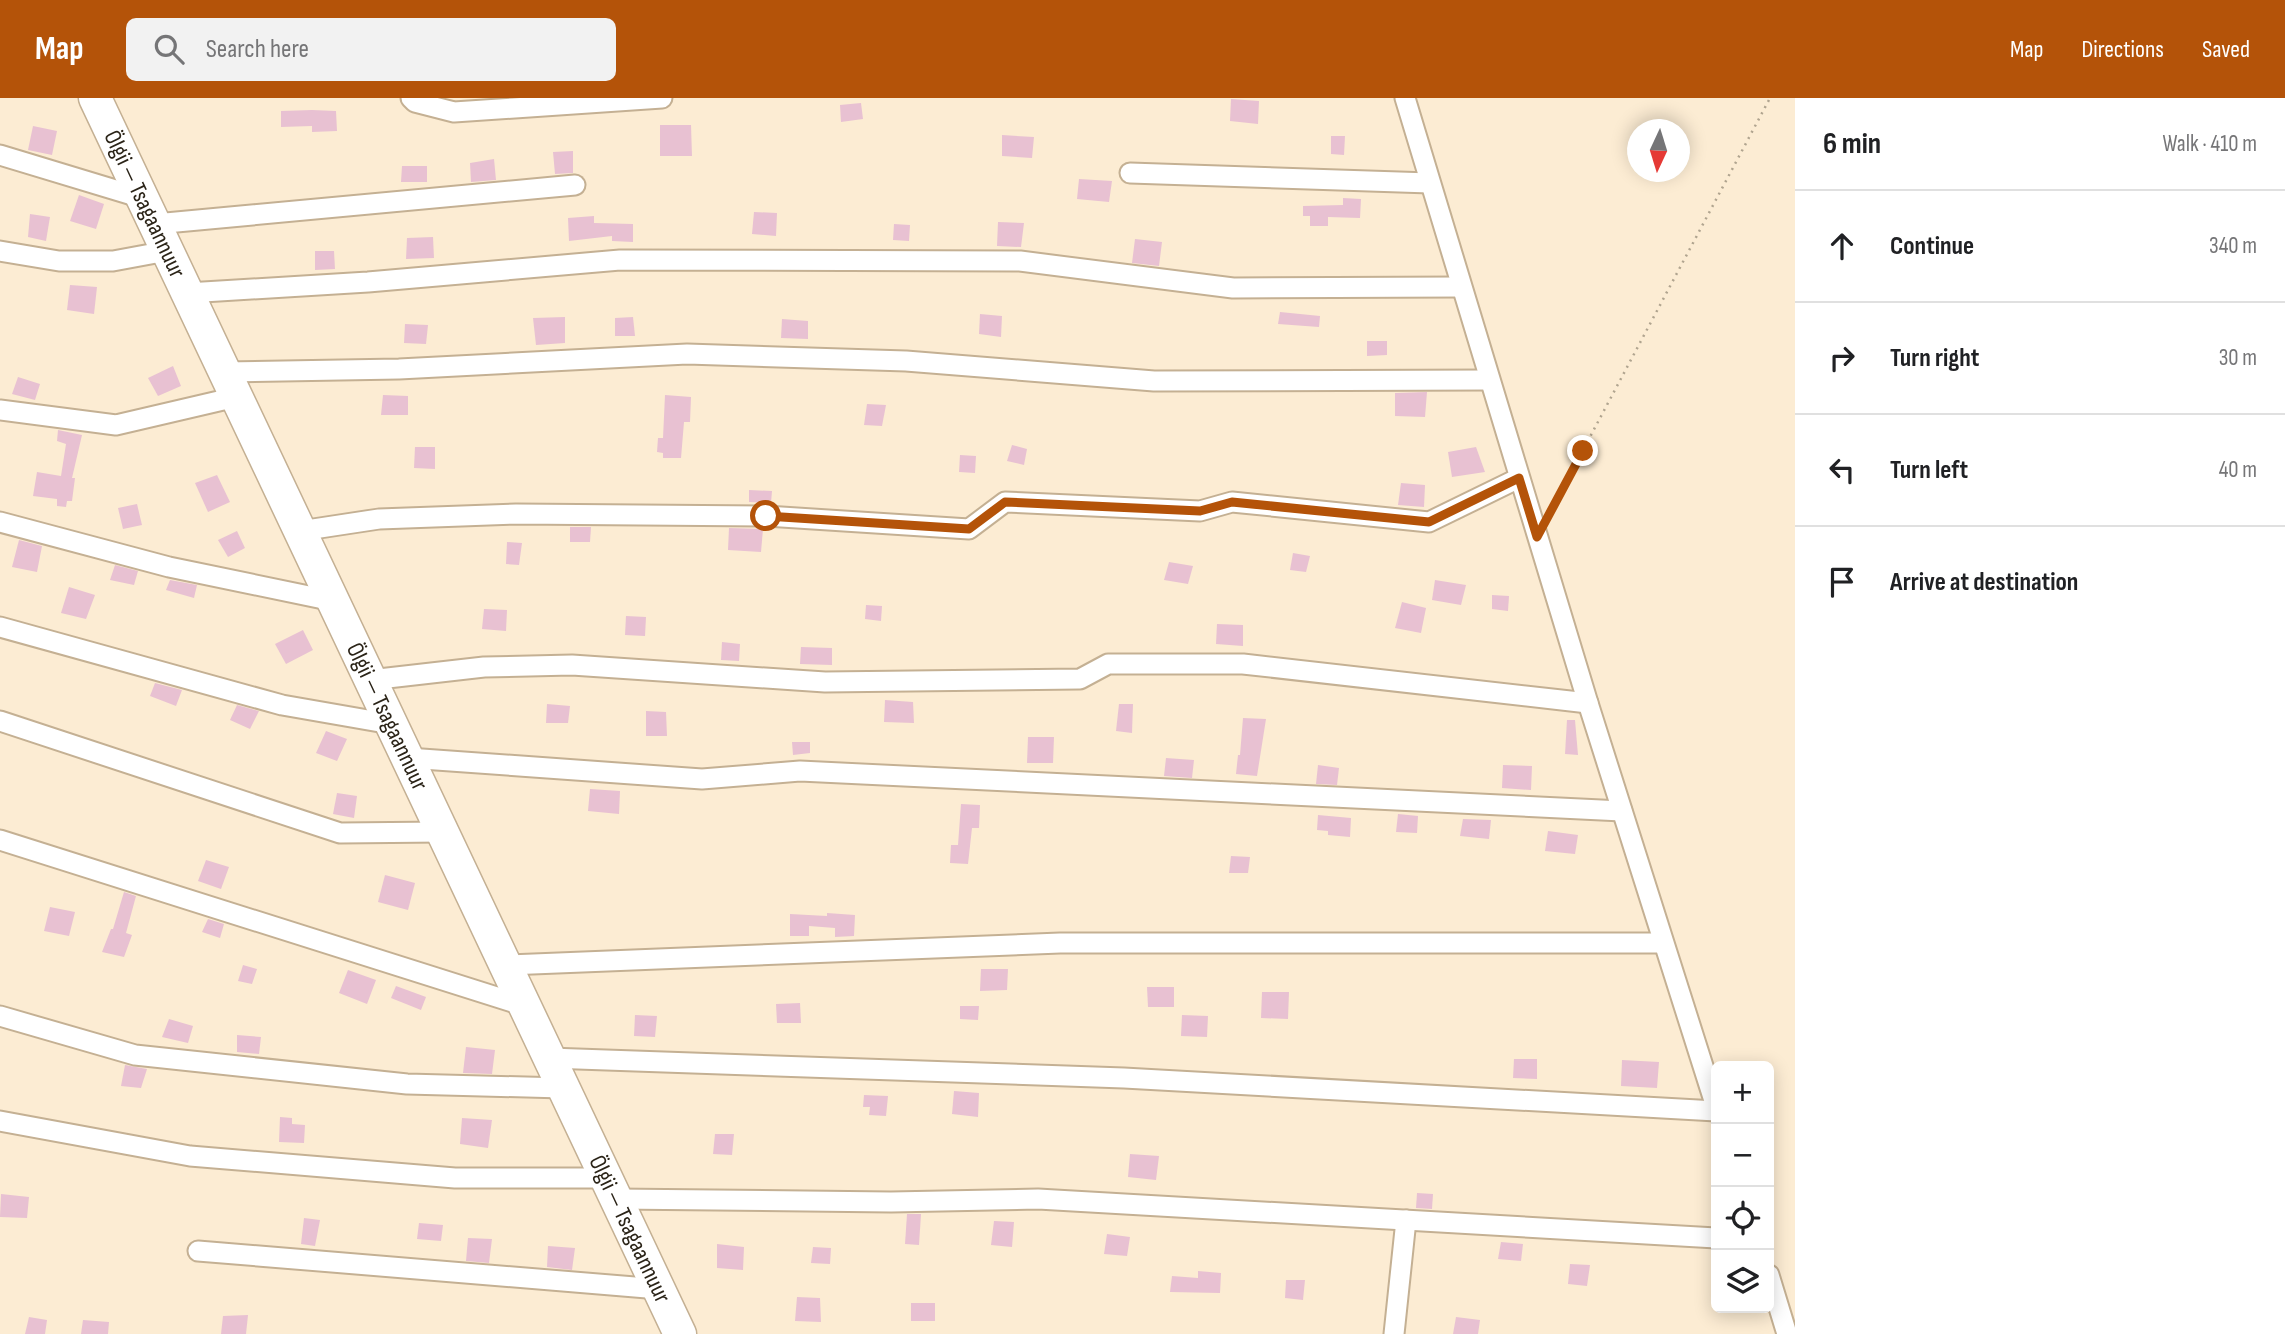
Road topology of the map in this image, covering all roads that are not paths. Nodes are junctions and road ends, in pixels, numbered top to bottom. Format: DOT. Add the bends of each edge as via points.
graph roads {
  1 [pos="95,98"];
  2 [pos="411,98"];
  3 [pos="662,98"];
  4 [pos="1405,98"];
  5 [pos="0,155"];
  6 [pos="1130,173"];
  7 [pos="1430,183"];
  8 [pos="575,185"];
  9 [pos="155,224"];
  10 [pos="0,251"];
  11 [pos="1461,287"];
  12 [pos="187,293"];
  13 [pos="1489,380"];
  14 [pos="231,384"];
  15 [pos="0,410"];
  16 [pos="1519,478"];
  17 [pos="0,522"];
  18 [pos="300,531"];
  19 [pos="333,600"];
  20 [pos="0,627"];
  21 [pos="370,680"];
  22 [pos="1588,703"];
  23 [pos="0,721"];
  24 [pos="391,724"];
  25 [pos="408,758"];
  26 [pos="1622,811"];
  27 [pos="442,832"];
  28 [pos="0,840"];
  29 [pos="1663,943"];
  30 [pos="506,965"];
  31 [pos="525,1006"];
  32 [pos="0,1016"];
  33 [pos="550,1058"];
  34 [pos="563,1088"];
  35 [pos="1711,1093"];
  36 [pos="1711,1109"];
  37 [pos="0,1121"];
  38 [pos="611,1189"];
  39 [pos="1406,1220"];
  40 [pos="1711,1238"];
  41 [pos="198,1251"];
  42 [pos="659,1289"];
  43 [pos="1774,1291"];
  44 [pos="680,1334"];
  45 [pos="1394,1334"];
  46 [pos="1787,1334"];
  1 -- 9 [label="highway, Ölgii — Tsagaannuur"];
  2 -- 3 [label="street" via="454,112"];
  4 -- 7 [label="street"];
  5 -- 9 [label="street"];
  6 -- 7 [label="street"];
  7 -- 11 [label="street"];
  8 -- 9 [label="street"];
  9 -- 10 [label="street" via="113,261 59,261"];
  9 -- 12 [label="highway, Ölgii — Tsagaannuur"];
  11 -- 12 [label="street" via="1233,288 1020,261 620,260"];
  11 -- 13 [label="street"];
  12 -- 14 [label="highway, Ölgii — Tsagaannuur"];
  13 -- 14 [label="street" via="1154,381 906,361 687,354 399,369"];
  13 -- 16 [label="street"];
  14 -- 15 [label="street" via="116,425"];
  14 -- 18 [label="highway, Ölgii — Tsagaannuur"];
  16 -- 18 [label="street" via="1429,522 1232,502 1200,511 1005,502 969,529 766,516 516,514 379,519"];
  16 -- 22 [label="street"];
  17 -- 19 [label="street" via="169,567"];
  18 -- 19 [label="highway, Ölgii — Tsagaannuur"];
  19 -- 21 [label="highway, Ölgii — Tsagaannuur"];
  20 -- 24 [label="street" via="282,705"];
  21 -- 22 [label="street" via="484,667 572,666 825,682 1080,678 1108,664 1243,664"];
  21 -- 24 [label="highway, Ölgii — Tsagaannuur"];
  22 -- 26 [label="street"];
  23 -- 27 [label="street" via="340,833"];
  24 -- 25 [label="highway, Ölgii — Tsagaannuur"];
  25 -- 26 [label="street" via="702,779 800,771"];
  25 -- 27 [label="highway, Ölgii — Tsagaannuur"];
  26 -- 29 [label="street"];
  27 -- 30 [label="highway, Ölgii — Tsagaannuur"];
  28 -- 31 [label="street"];
  29 -- 30 [label="street" via="1060,943"];
  29 -- 35 [label="street"];
  30 -- 31 [label="highway, Ölgii — Tsagaannuur"];
  31 -- 33 [label="highway, Ölgii — Tsagaannuur"];
  32 -- 34 [label="street" via="135,1055 407,1084"];
  33 -- 34 [label="highway, Ölgii — Tsagaannuur"];
  33 -- 36 [label="street" via="1124,1079"];
  34 -- 38 [label="highway, Ölgii — Tsagaannuur"];
  37 -- 38 [label="street" via="190,1156"];
  38 -- 39 [label="street" via="891,1202 1038,1199"];
  38 -- 42 [label="highway, Ölgii — Tsagaannuur"];
  39 -- 40 [label="street"];
  39 -- 45 [label="street"];
  41 -- 42 [label="street"];
  42 -- 44 [label="highway, Ölgii — Tsagaannuur"];
  43 -- 46 [label="street"];
}
